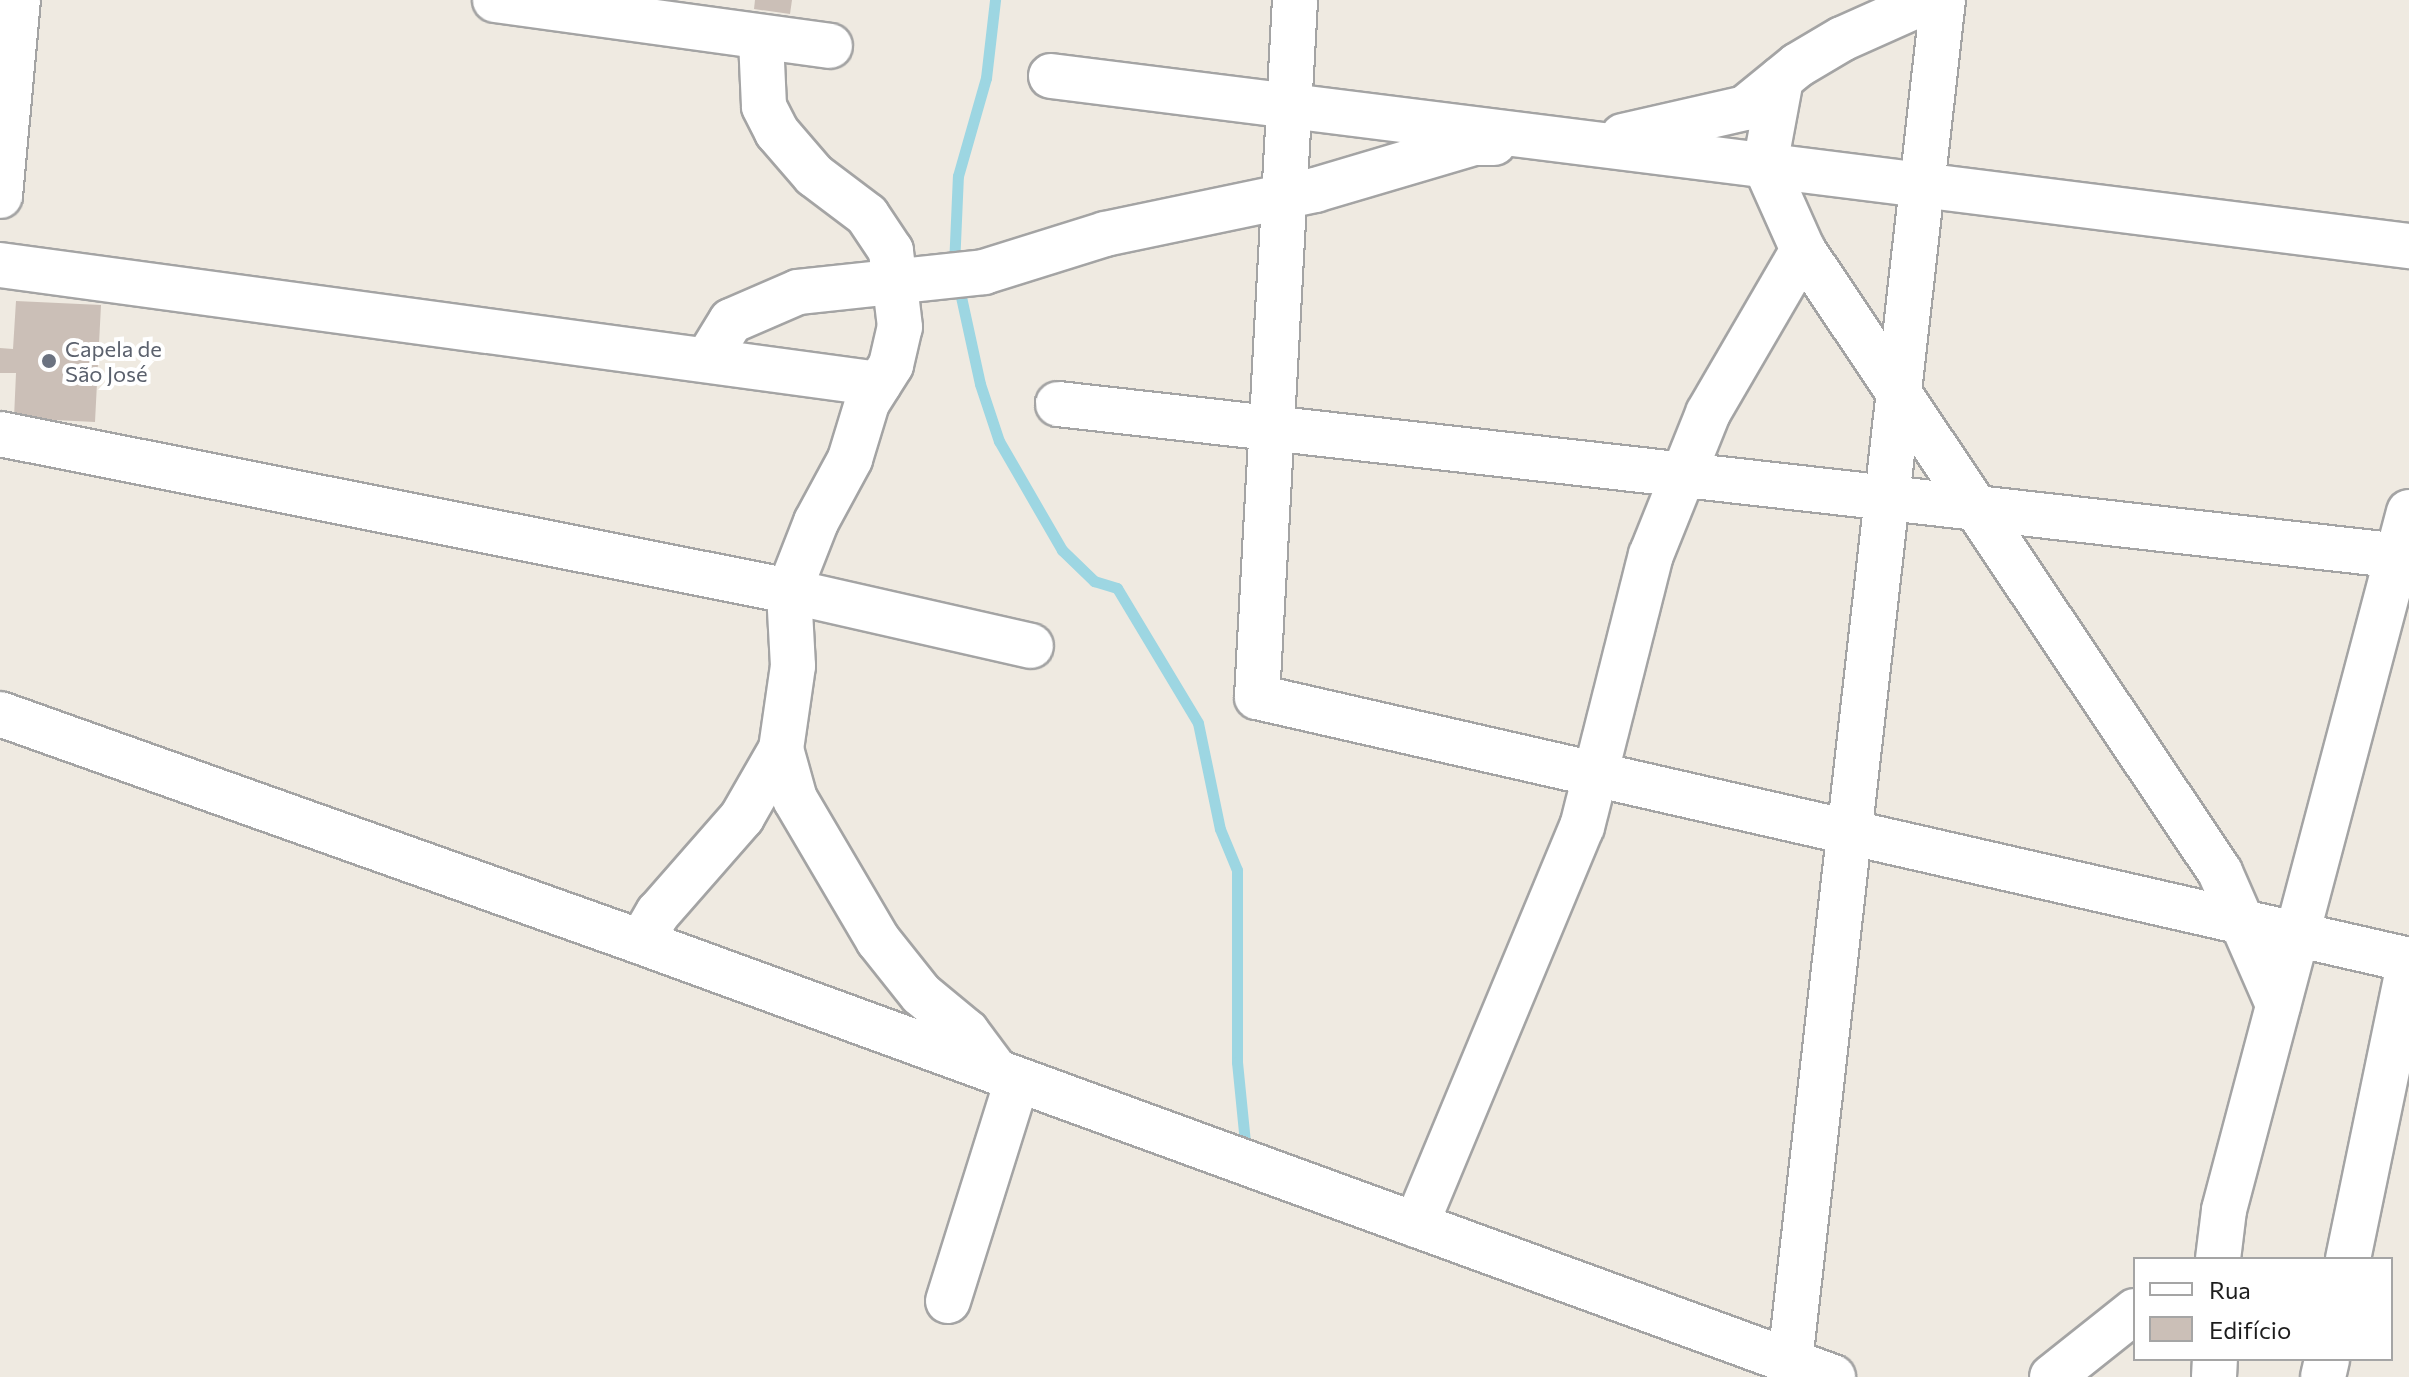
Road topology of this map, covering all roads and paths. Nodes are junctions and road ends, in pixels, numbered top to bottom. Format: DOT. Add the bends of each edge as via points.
graph roads {
  1 [pos="18,0"];
  2 [pos="495,0"];
  3 [pos="1295,0"];
  4 [pos="1929,0"];
  5 [pos="1943,0"];
  6 [pos="669,13"];
  7 [pos="761,39"];
  8 [pos="830,46"];
  9 [pos="1051,76"];
  10 [pos="1781,79"];
  11 [pos="1289,106"];
  12 [pos="1675,125"];
  13 [pos="1567,140"];
  14 [pos="1765,165"];
  15 [pos="1921,185"];
  16 [pos="0,196"];
  17 [pos="1284,197"];
  18 [pos="2409,246"];
  19 [pos="1803,250"];
  20 [pos="0,265"];
  21 [pos="898,279"];
  22 [pos="707,360"];
  23 [pos="879,384"];
  24 [pos="1898,391"];
  25 [pos="1058,404"];
  26 [pos="1271,429"];
  27 [pos="0,434"];
  28 [pos="1683,475"];
  29 [pos="1886,498"];
  30 [pos="1976,508"];
  31 [pos="2409,512"];
  32 [pos="2403,557"];
  33 [pos="789,591"];
  34 [pos="1031,646"];
  35 [pos="0,714"];
  36 [pos="781,749"];
  37 [pos="1593,774"];
  38 [pos="1849,832"];
  39 [pos="2241,921"];
  40 [pos="2296,934"];
  41 [pos="641,942"];
  42 [pos="2409,962"];
  43 [pos="2278,1005"];
  44 [pos="1006,1076"];
  45 [pos="2224,1210"];
  46 [pos="1416,1225"];
  47 [pos="2195,1257"];
  48 [pos="2218,1257"];
  49 [pos="2348,1257"];
  50 [pos="948,1301"];
  51 [pos="2133,1313"];
  52 [pos="1790,1361"];
  53 [pos="1833,1377"];
  54 [pos="2052,1377"];
  1 -- 16 [label="street"];
  2 -- 6 [label="street"];
  3 -- 11 [label="street"];
  4 -- 10 [label="street" via="1842,39"];
  5 -- 15 [label="street"];
  6 -- 7 [label="street"];
  7 -- 8 [label="street"];
  7 -- 21 [label="street" via="764,106 777,132 814,175 867,215 891,251"];
  9 -- 11 [label="street"];
  10 -- 12 [label="street" via="1745,108"];
  10 -- 14 [label="street"];
  11 -- 13 [label="street"];
  11 -- 17 [label="street"];
  12 -- 13 [label="street" via="1612,139"];
  12 -- 14 [label="street"];
  13 -- 14 [label="street"];
  13 -- 17 [label="street" via="1474,143"];
  14 -- 15 [label="street"];
  14 -- 19 [label="street"];
  15 -- 18 [label="street"];
  15 -- 24 [label="street"];
  17 -- 21 [label="street" via="1105,234 984,272"];
  17 -- 26 [label="street"];
  19 -- 24 [label="street"];
  19 -- 28 [label="street" via="1708,413"];
  20 -- 22 [label="street"];
  21 -- 22 [label="street" via="798,292 731,321"];
  21 -- 23 [label="street" via="900,327 891,365"];
  22 -- 23 [label="street"];
  23 -- 33 [label="street"];
  24 -- 29 [label="street"];
  24 -- 30 [label="street"];
  25 -- 26 [label="street"];
  26 -- 28 [label="street"];
  26 -- 37 [label="street" via="1257,697"];
  27 -- 33 [label="street"];
  28 -- 29 [label="street"];
  28 -- 37 [label="street" via="1651,555"];
  29 -- 30 [label="street"];
  29 -- 38 [label="street"];
  30 -- 32 [label="street"];
  30 -- 39 [label="street" via="2220,872"];
  31 -- 32 [label="street"];
  32 -- 40 [label="street"];
  33 -- 34 [label="street"];
  33 -- 36 [label="street" via="793,666"];
  35 -- 41 [label="street"];
  36 -- 41 [label="street" via="742,817 658,913"];
  36 -- 44 [label="street" via="795,799 878,940 921,994 967,1032"];
  37 -- 38 [label="street"];
  37 -- 46 [label="street" via="1582,827"];
  38 -- 39 [label="street"];
  38 -- 52 [label="street"];
  39 -- 40 [label="street"];
  39 -- 43 [label="street"];
  40 -- 42 [label="street"];
  40 -- 43 [label="street"];
  41 -- 44 [label="street"];
  42 -- 49 [label="street"];
  43 -- 45 [label="street"];
  44 -- 46 [label="street"];
  44 -- 50 [label="street"];
  45 -- 47 [label="street"];
  45 -- 48 [label="street"];
  46 -- 52 [label="street"];
  51 -- 54 [label="street"];
  52 -- 53 [label="street"];
}
